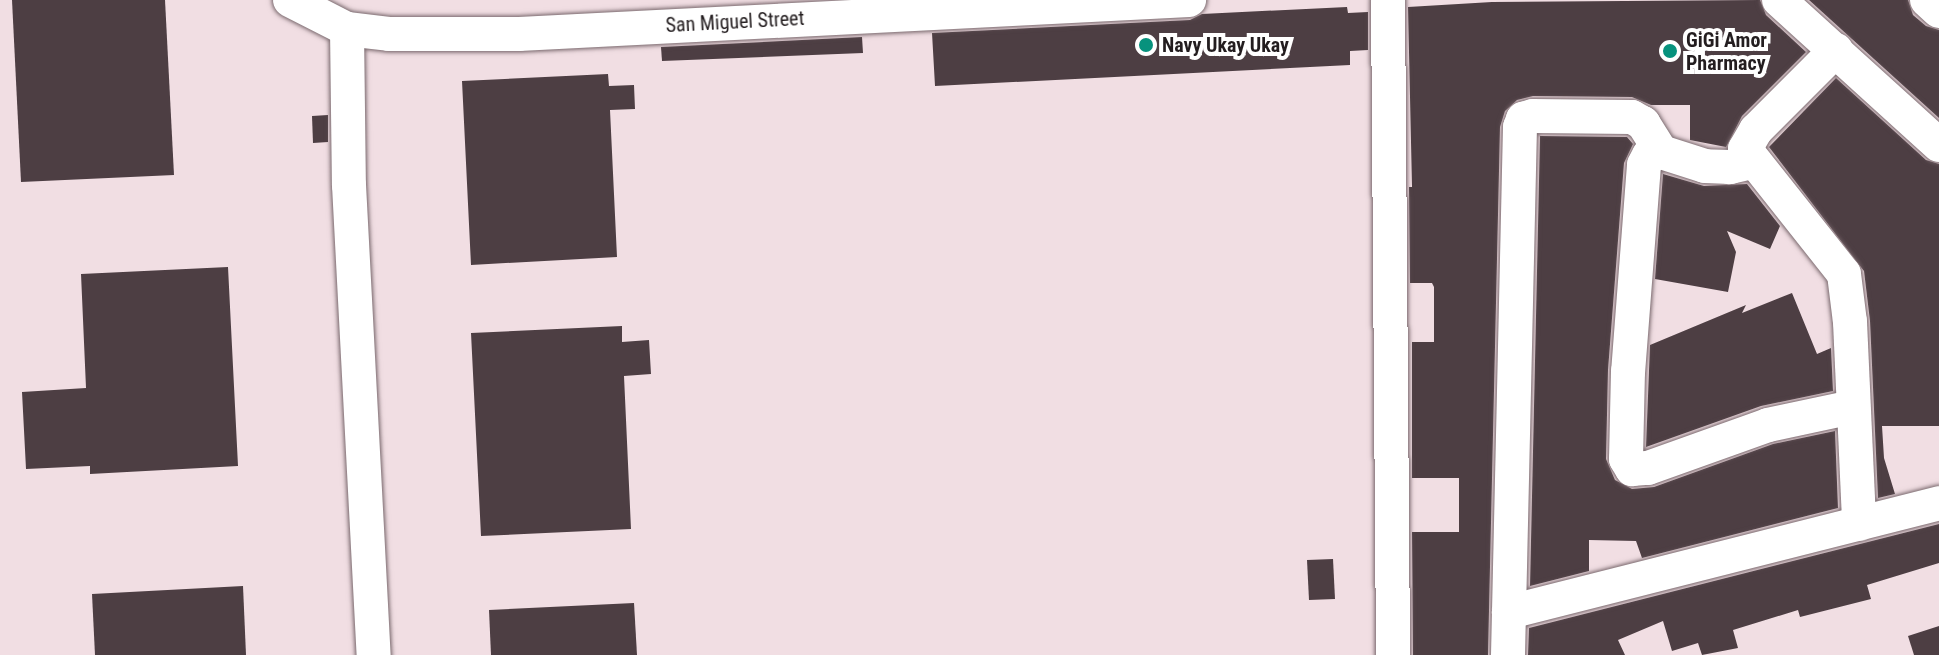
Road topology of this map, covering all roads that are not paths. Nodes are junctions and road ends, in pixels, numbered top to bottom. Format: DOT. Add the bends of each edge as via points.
graph roads {
  1 [pos="290,0"];
  2 [pos="1189,0"];
  3 [pos="1388,0"];
  4 [pos="1779,0"];
  5 [pos="1927,0"];
  6 [pos="983,5"];
  7 [pos="828,9"];
  8 [pos="1939,11"];
  9 [pos="664,13"];
  10 [pos="347,29"];
  11 [pos="1836,50"];
  12 [pos="1939,145"];
  13 [pos="1661,152"];
  14 [pos="1752,162"];
  15 [pos="1853,407"];
  16 [pos="1939,503"];
  17 [pos="1859,524"];
  18 [pos="1509,612"];
  19 [pos="374,655"];
  20 [pos="1393,655"];
  21 [pos="1508,655"];
  1 -- 10 [label="street, San Miguel Street"];
  2 -- 6 [label="street, San Miguel Street"];
  3 -- 20 [label="street"];
  4 -- 11 [label="street"];
  5 -- 8 [label="street"];
  6 -- 7 [label="street, San Miguel Street"];
  7 -- 9 [label="street, San Miguel Street"];
  9 -- 10 [label="street, San Miguel Street" via="519,34"];
  10 -- 19 [label="street" via="349,185"];
  11 -- 12 [label="street"];
  11 -- 14 [label="street" via="1747,142"];
  13 -- 14 [label="street" via="1705,166"];
  13 -- 15 [label="street" via="1649,155 1644,165 1634,272 1626,459 1632,469 1768,425"];
  13 -- 18 [label="street" via="1643,123 1632,117 1533,116 1523,119 1520,127"];
  14 -- 15 [label="street" via="1844,274"];
  15 -- 17 [label="street"];
  16 -- 17 [label="street"];
  17 -- 18 [label="street"];
  18 -- 21 [label="street"];
}
